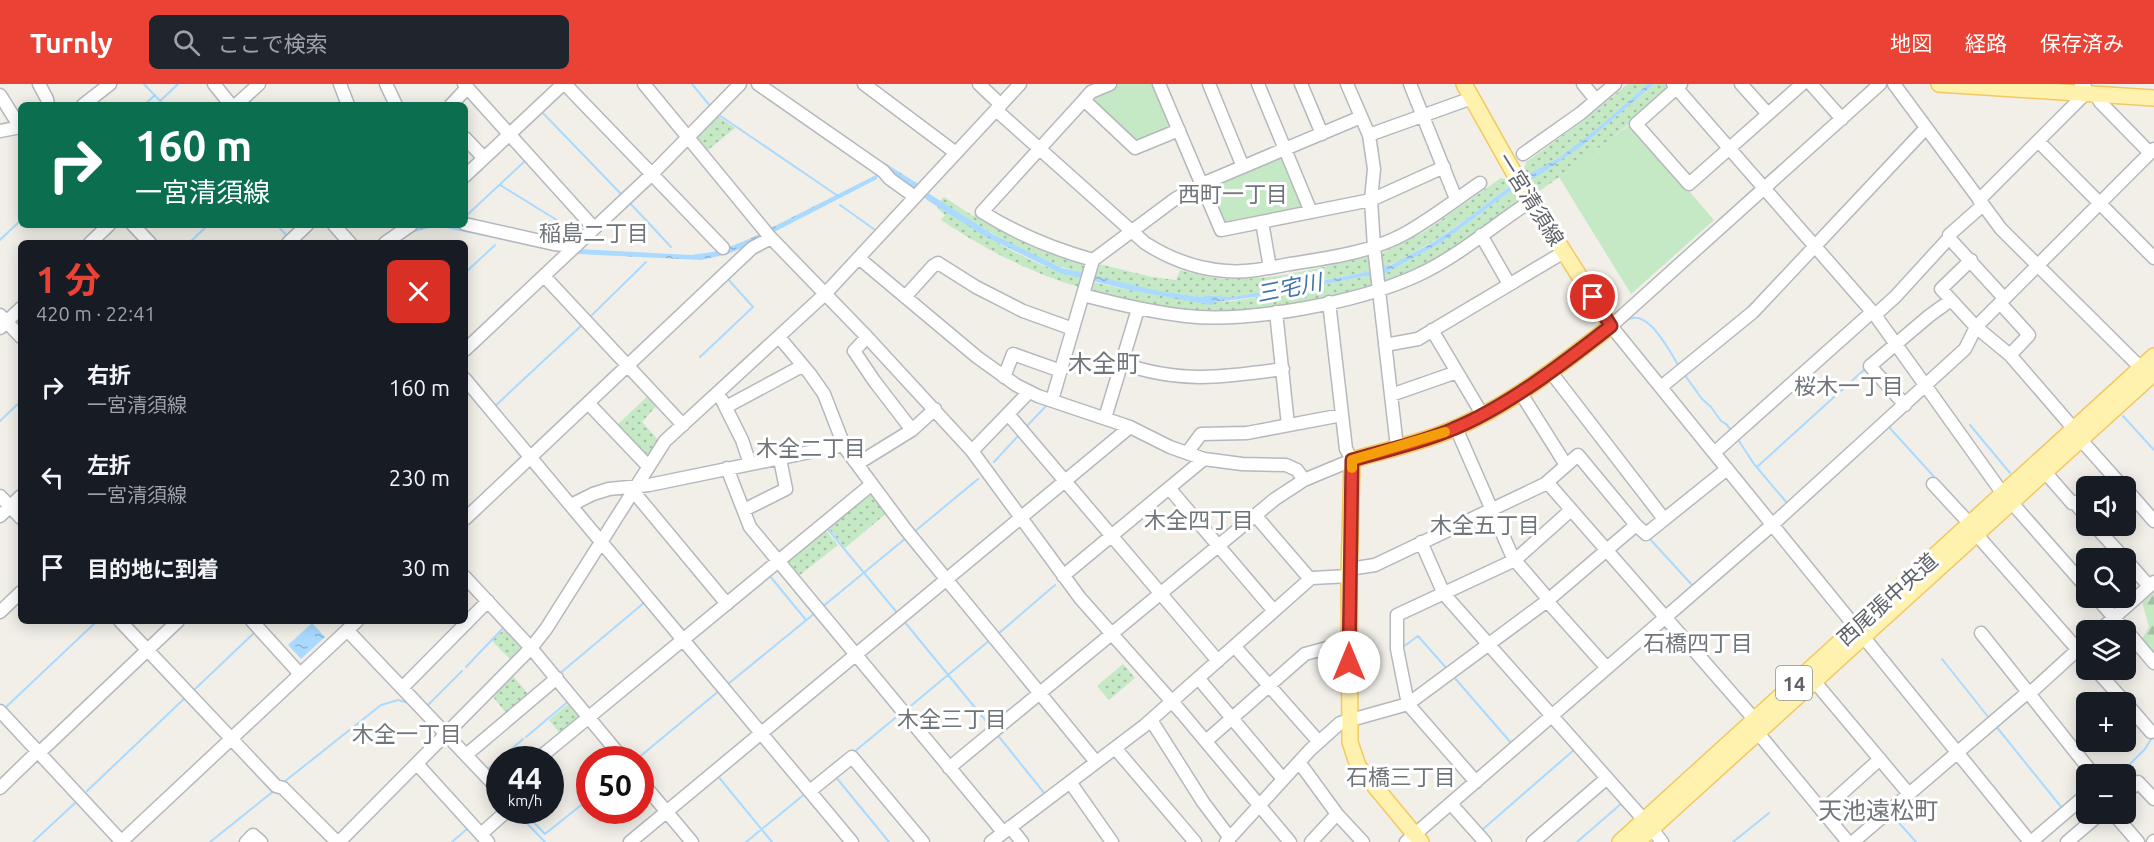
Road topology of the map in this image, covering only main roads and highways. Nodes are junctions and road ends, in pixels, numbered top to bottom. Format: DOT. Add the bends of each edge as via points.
graph roads {
  1 [pos="1464,84"];
  2 [pos="1939,84"];
  3 [pos="2087,91"];
  4 [pos="2154,98"];
  5 [pos="2154,356"];
  6 [pos="2150,375"];
  7 [pos="2077,434"];
  8 [pos="2008,498"];
  9 [pos="1859,632"];
  10 [pos="1756,726"];
  11 [pos="1648,824"];
  12 [pos="1414,840"];
  13 [pos="1620,842"];
  14 [pos="1637,842"];
  1 -- 12 [label="main road, 一宮清須線" via="1525,200 1611,326 1520,392 1456,428 1352,460 1350,742 1358,766"];
  2 -- 3 [label="main road"];
  3 -- 4 [label="main road"];
  5 -- 6 [label="main road, 西尾張中央道 / 14"];
  6 -- 7 [label="main road, 西尾張中央道 / 14"];
  7 -- 8 [label="main road, 西尾張中央道 / 14"];
  7 -- 8 [label="main road, 西尾張中央道 / 14" via="2045,472"];
  8 -- 9 [label="main road, 西尾張中央道 / 14"];
  9 -- 10 [label="main road, 西尾張中央道 / 14"];
  9 -- 10 [label="main road, 西尾張中央道 / 14" via="1815,682"];
  10 -- 11 [label="main road, 西尾張中央道 / 14"];
  11 -- 13 [label="main road, 西尾張中央道 / 14"];
  11 -- 14 [label="main road, 西尾張中央道 / 14"];
}
